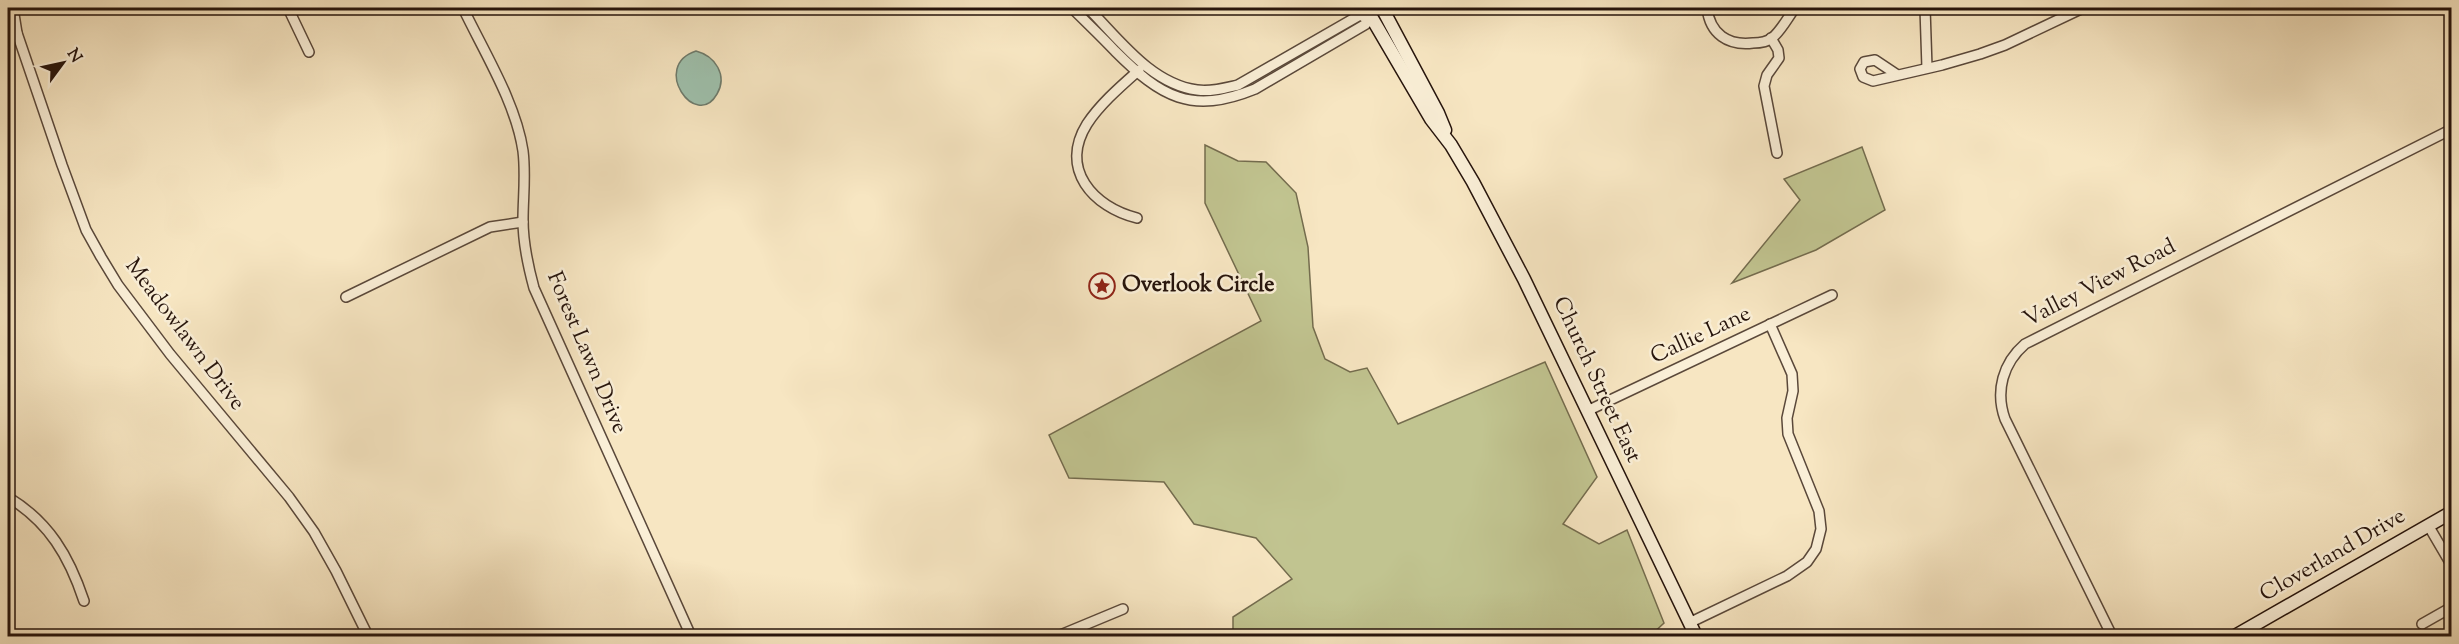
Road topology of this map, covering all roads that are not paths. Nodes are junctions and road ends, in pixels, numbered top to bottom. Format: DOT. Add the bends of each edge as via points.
graph roads {
  1 [pos="13,8"];
  2 [pos="288,8"];
  3 [pos="463,8"];
  4 [pos="1072,8"];
  5 [pos="1088,8"];
  6 [pos="1382,8"];
  7 [pos="1707,8"];
  8 [pos="1795,8"];
  9 [pos="1925,8"];
  10 [pos="2083,8"];
  11 [pos="1368,14"];
  12 [pos="8,17"];
  13 [pos="17,33"];
  14 [pos="1771,38"];
  15 [pos="309,52"];
  16 [pos="1145,64"];
  17 [pos="1927,68"];
  18 [pos="1137,72"];
  19 [pos="1896,74"];
  20 [pos="2451,129"];
  21 [pos="1451,145"];
  22 [pos="1777,153"];
  23 [pos="1137,218"];
  24 [pos="523,222"];
  25 [pos="1832,295"];
  26 [pos="345,297"];
  27 [pos="1770,324"];
  28 [pos="1587,411"];
  29 [pos="8,497"];
  30 [pos="2451,512"];
  31 [pos="2428,525"];
  32 [pos="2451,566"];
  33 [pos="84,601"];
  34 [pos="2451,607"];
  35 [pos="1123,609"];
  36 [pos="1689,622"];
  37 [pos="2422,624"];
  38 [pos="368,636"];
  39 [pos="691,636"];
  40 [pos="1058,636"];
  41 [pos="1696,636"];
  42 [pos="2112,636"];
  43 [pos="2235,636"];
  1 -- 13 [label="street, Meadowlawn Drive"];
  2 -- 15 [label="street"];
  3 -- 24 [label="street, Forest Lawn Drive" via="505,95 520,140 525,170"];
  4 -- 18 [label="street"];
  5 -- 16 [label="street"];
  6 -- 21 [label="main road, Church Street East"];
  7 -- 14 [label="street" via="1713,25 1726,41 1745,44"];
  8 -- 14 [label="street"];
  9 -- 17 [label="street"];
  10 -- 17 [label="street" via="1994,49"];
  11 -- 16 [label="street" via="1238,85 1198,90 1179,86"];
  11 -- 18 [label="street" via="1366,24 1237,96 1214,101 1182,99 1160,90"];
  11 -- 21 [label="main road, Church Street East"];
  12 -- 13 [label="street, Meadowlawn Drive"];
  13 -- 38 [label="street, Meadowlawn Drive" via="86,230 101,257 170,354 314,532"];
  14 -- 22 [label="street" via="1779,58 1764,83"];
  16 -- 18 [label="street"];
  17 -- 19 [label="street"];
  18 -- 23 [label="street" via="1088,122 1079,141 1078,159 1093,196 1119,213"];
  20 -- 42 [label="street, Valley View Road" via="2025,344 2011,359 2000,390 2005,419"];
  21 -- 28 [label="main road, Church Street East" via="1524,279"];
  24 -- 26 [label="street" via="490,227"];
  24 -- 39 [label="street, Forest Lawn Drive" via="525,253 540,301"];
  25 -- 27 [label="street, Callie Lane"];
  27 -- 28 [label="street, Callie Lane"];
  27 -- 36 [label="street" via="1792,374 1787,425 1819,511 1821,529 1816,549 1807,562 1787,576"];
  28 -- 36 [label="main road, Church Street East"];
  29 -- 33 [label="street" via="35,516 55,537 71,565"];
  30 -- 31 [label="main road, Cloverland Drive"];
  31 -- 32 [label="street"];
  31 -- 43 [label="main road, Cloverland Drive"];
  34 -- 37 [label="street"];
  35 -- 40 [label="street"];
  36 -- 41 [label="main road, Church Street East"];
}
